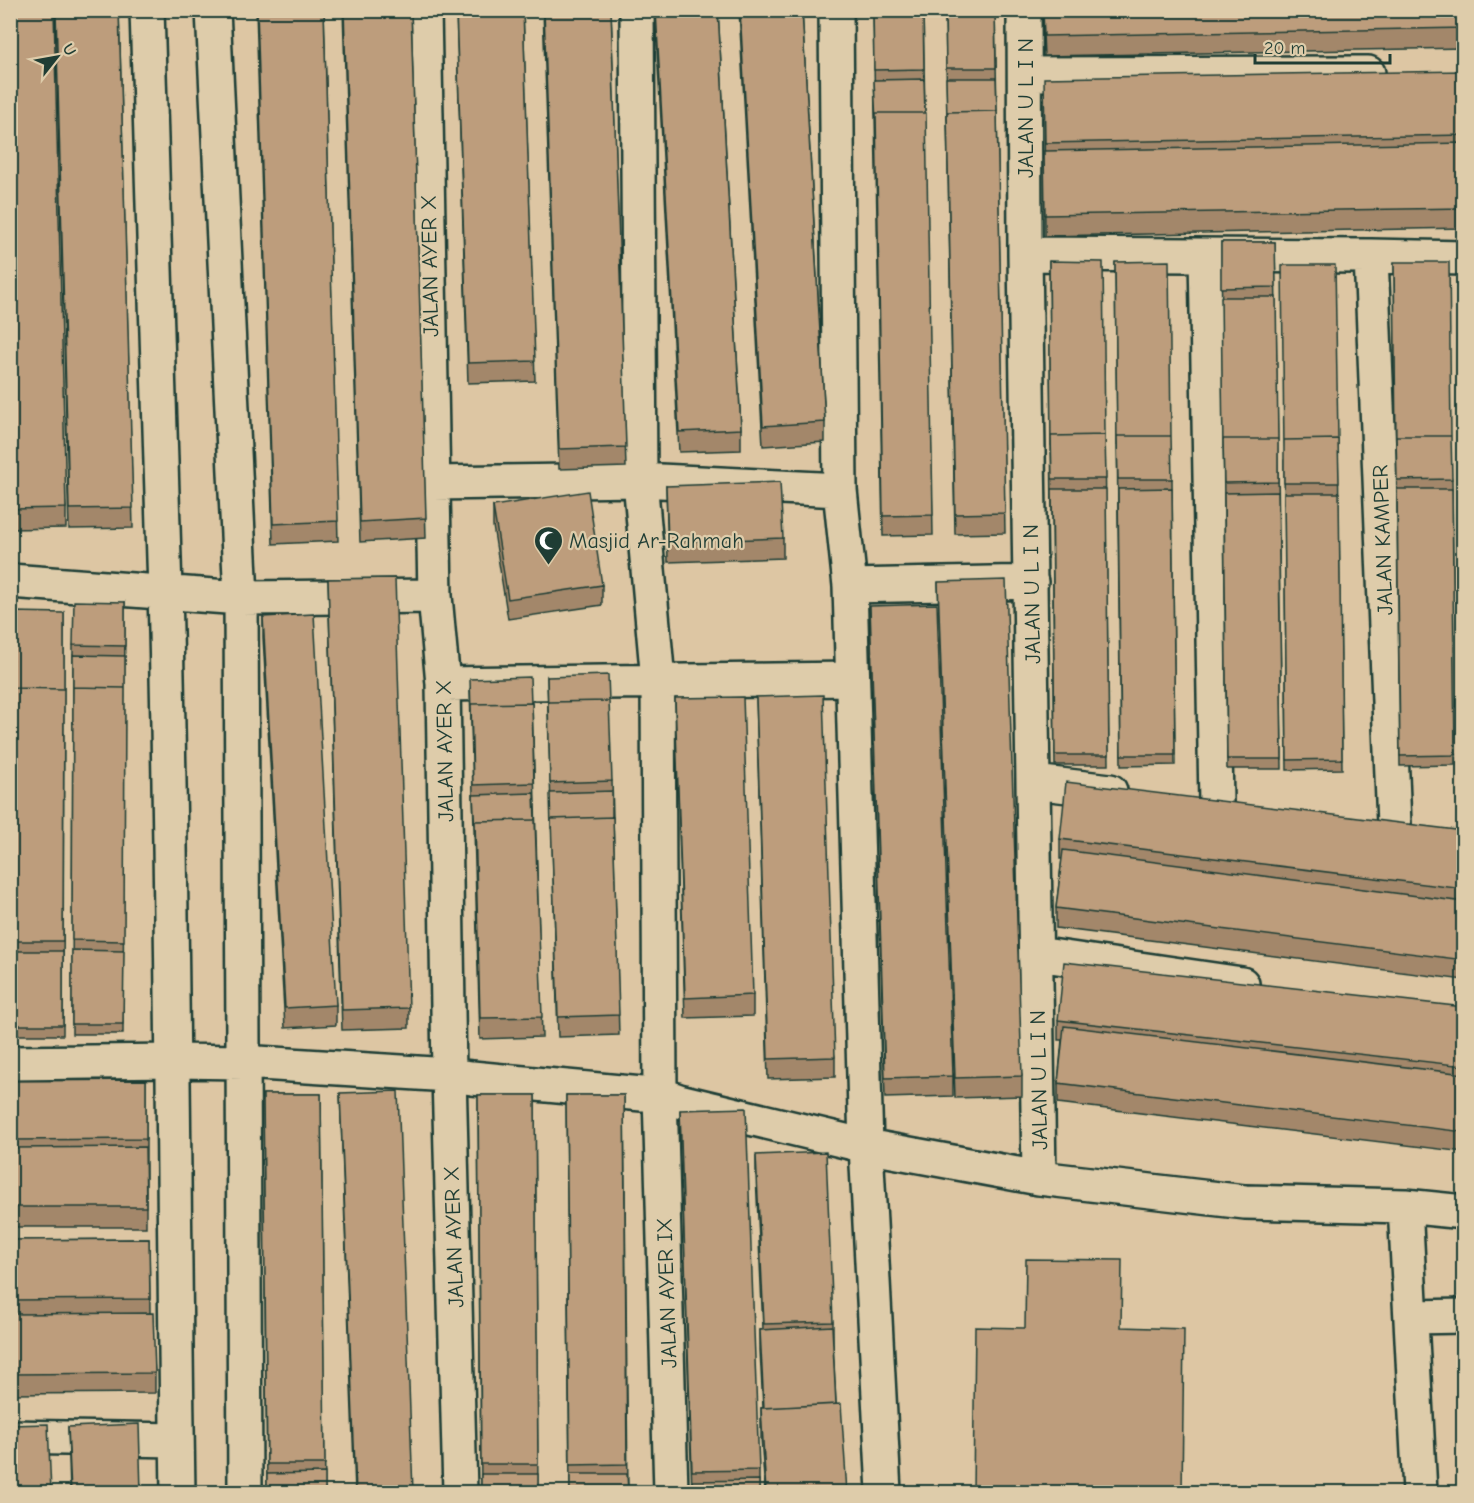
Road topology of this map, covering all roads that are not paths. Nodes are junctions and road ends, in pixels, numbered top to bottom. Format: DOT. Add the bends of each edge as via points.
graph roads {
  1 [pos="147,10"];
  2 [pos="213,10"];
  3 [pos="424,10"];
  4 [pos="637,10"];
  5 [pos="836,10"];
  6 [pos="1024,10"];
  7 [pos="1392,73"];
  8 [pos="1025,74"];
  9 [pos="1025,254"];
  10 [pos="1206,256"];
  11 [pos="1371,256"];
  12 [pos="1464,258"];
  13 [pos="640,480"];
  14 [pos="434,483"];
  15 [pos="840,490"];
  16 [pos="10,581"];
  17 [pos="1031,582"];
  18 [pos="850,586"];
  19 [pos="165,592"];
  20 [pos="435,596"];
  21 [pos="241,598"];
  22 [pos="852,680"];
  23 [pos="658,681"];
  24 [pos="443,684"];
  25 [pos="1034,782"];
  26 [pos="1136,794"];
  27 [pos="1181,799"];
  28 [pos="1394,825"];
  29 [pos="1036,954"];
  30 [pos="1269,987"];
  31 [pos="174,1060"];
  32 [pos="243,1062"];
  33 [pos="10,1063"];
  34 [pos="449,1075"];
  35 [pos="660,1094"];
  36 [pos="866,1146"];
  37 [pos="1039,1178"];
  38 [pos="1405,1206"];
  39 [pos="1464,1212"];
  40 [pos="1464,1316"];
  41 [pos="1412,1317"];
  42 [pos="10,1437"];
  43 [pos="177,1440"];
  44 [pos="178,1492"];
  45 [pos="245,1492"];
  46 [pos="460,1492"];
  47 [pos="671,1492"];
  48 [pos="884,1492"];
  49 [pos="1420,1492"];
  1 -- 19 [label="street"];
  2 -- 21 [label="street"];
  3 -- 14 [label="street, JALAN AYER X"];
  4 -- 13 [label="street, JALAN AYER IX"];
  5 -- 15 [label="street"];
  6 -- 8 [label="street, JALAN U L I N"];
  7 -- 8 [label="street"];
  8 -- 9 [label="street, JALAN U L I N"];
  9 -- 10 [label="street"];
  9 -- 17 [label="street, JALAN U L I N"];
  10 -- 11 [label="street"];
  10 -- 27 [label="street" via="1227,805"];
  11 -- 12 [label="street"];
  11 -- 28 [label="street, JALAN KAMPER"];
  13 -- 14 [label="street"];
  13 -- 15 [label="street"];
  13 -- 23 [label="street, JALAN AYER IX"];
  14 -- 20 [label="street, JALAN AYER X"];
  15 -- 18 [label="street"];
  16 -- 19 [label="street"];
  17 -- 18 [label="street"];
  17 -- 25 [label="street, JALAN U L I N"];
  18 -- 22 [label="street"];
  19 -- 21 [label="street"];
  19 -- 31 [label="street"];
  20 -- 21 [label="street"];
  20 -- 24 [label="street, JALAN AYER X"];
  21 -- 32 [label="street"];
  22 -- 23 [label="street"];
  22 -- 36 [label="street"];
  23 -- 24 [label="street"];
  23 -- 35 [label="street, JALAN AYER IX"];
  24 -- 34 [label="street, JALAN AYER X"];
  25 -- 26 [label="street"];
  25 -- 29 [label="street, JALAN U L I N"];
  29 -- 30 [label="street"];
  29 -- 37 [label="street, JALAN U L I N"];
  31 -- 32 [label="street"];
  31 -- 33 [label="street"];
  31 -- 43 [label="street" via="162,1242"];
  32 -- 34 [label="street"];
  32 -- 45 [label="street"];
  34 -- 35 [label="street"];
  34 -- 46 [label="street, JALAN AYER X"];
  35 -- 36 [label="street"];
  35 -- 47 [label="street, JALAN AYER IX"];
  36 -- 37 [label="street"];
  36 -- 48 [label="street"];
  37 -- 38 [label="street" via="1245,1202"];
  38 -- 39 [label="street"];
  38 -- 41 [label="street"];
  40 -- 41 [label="street"];
  41 -- 49 [label="street"];
  42 -- 43 [label="street"];
  43 -- 44 [label="street"];
}
